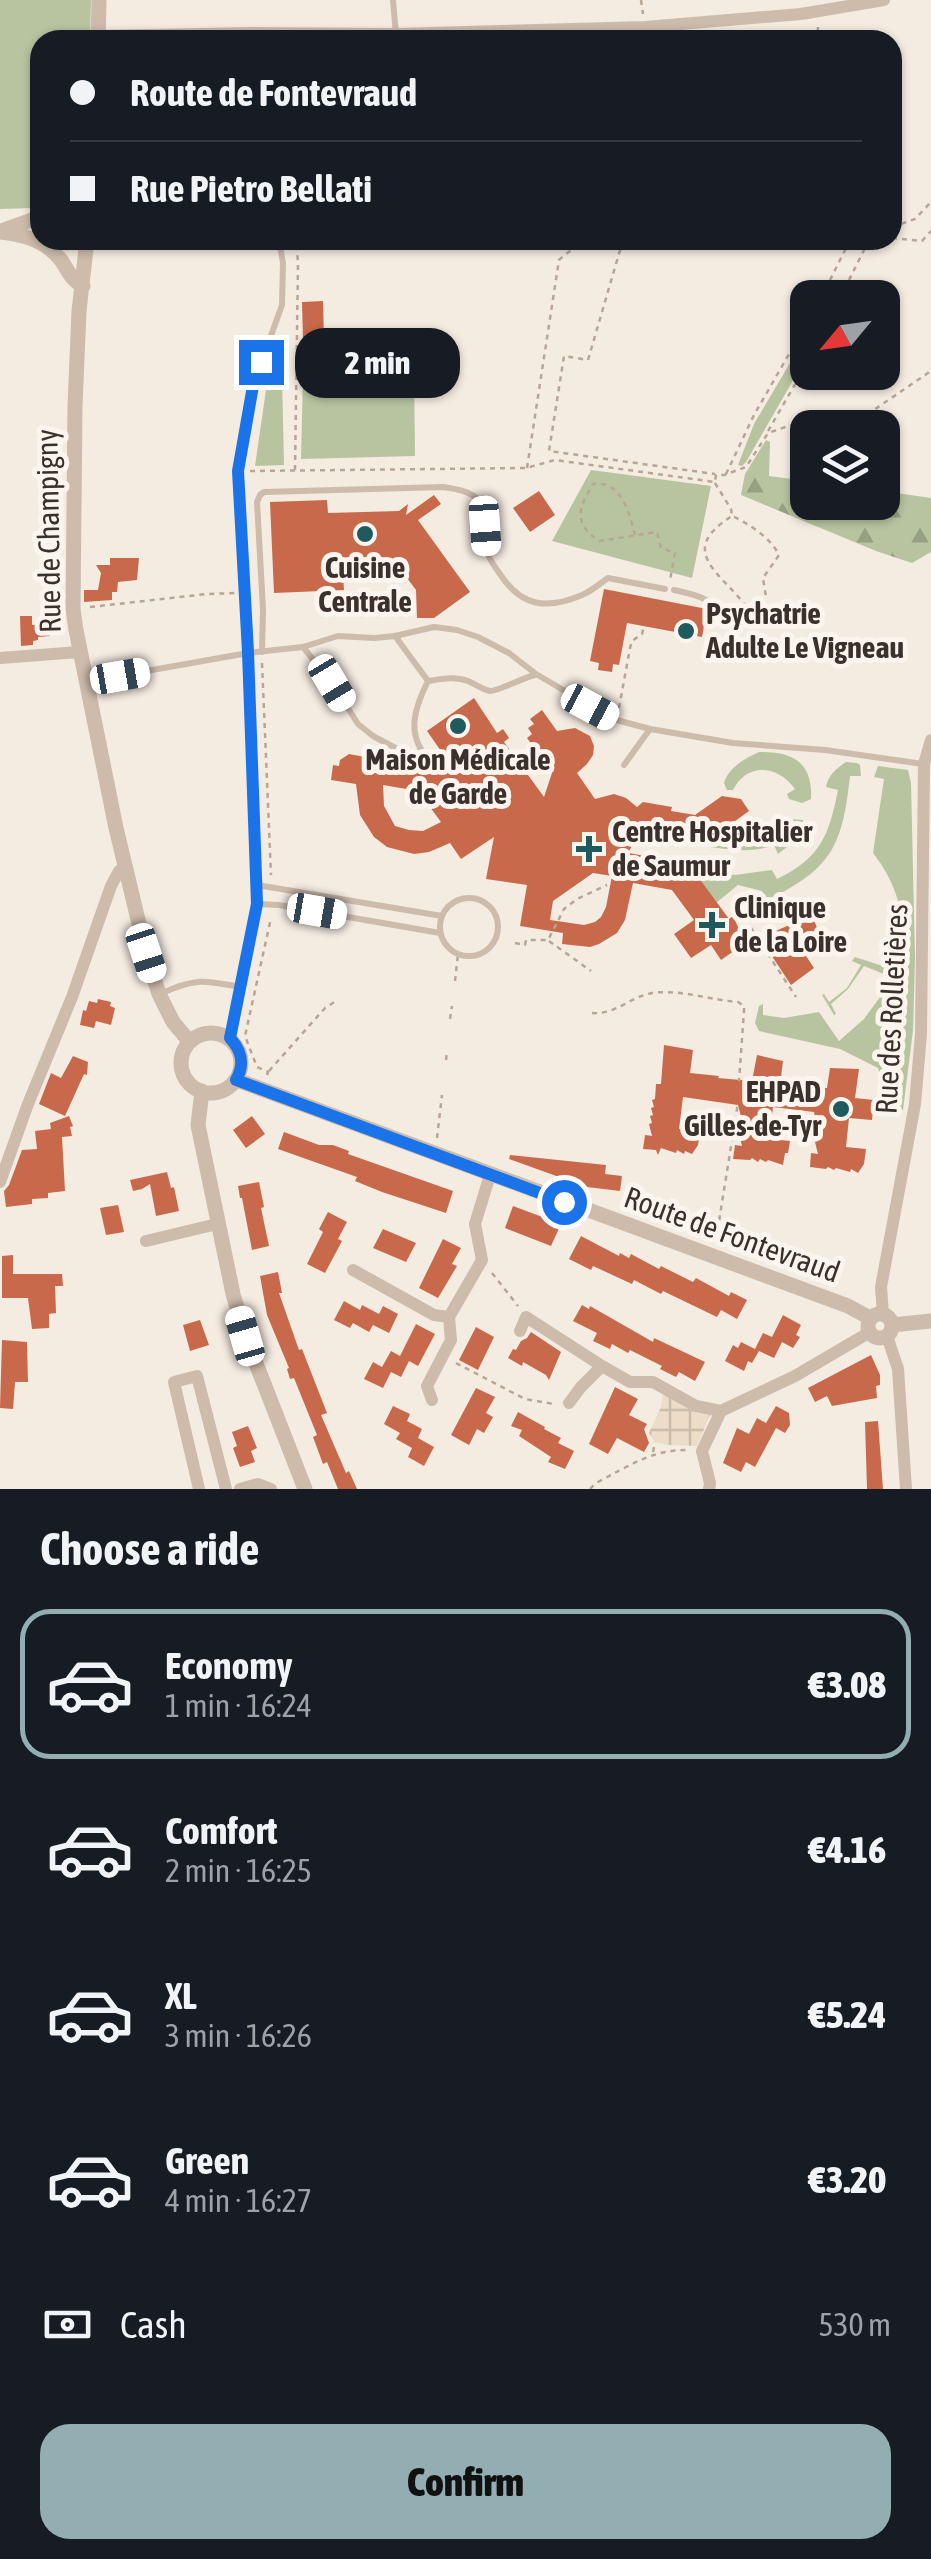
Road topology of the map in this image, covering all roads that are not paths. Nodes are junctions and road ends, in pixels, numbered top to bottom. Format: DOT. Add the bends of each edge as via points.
graph roads {
  1 [pos="99,0"];
  2 [pos="393,0"];
  3 [pos="884,0"];
  4 [pos="98,30"];
  5 [pos="396,30"];
  6 [pos="538,30"];
  7 [pos="30,221"];
  8 [pos="0,232"];
  9 [pos="30,239"];
  10 [pos="51,250"];
  11 [pos="87,250"];
  12 [pos="281,250"];
  13 [pos="82,286"];
  14 [pos="726,626"];
  15 [pos="395,636"];
  16 [pos="304,648"];
  17 [pos="80,652"];
  18 [pos="248,652"];
  19 [pos="262,652"];
  20 [pos="0,658"];
  21 [pos="536,674"];
  22 [pos="88,681"];
  23 [pos="428,681"];
  24 [pos="650,729"];
  25 [pos="931,740"];
  26 [pos="421,753"];
  27 [pos="433,764"];
  28 [pos="624,764"];
  29 [pos="924,764"];
  30 [pos="126,867"];
  31 [pos="257,885"];
  32 [pos="257,904"];
  33 [pos="442,916"];
  34 [pos="440,933"];
  35 [pos="240,987"];
  36 [pos="159,994"];
  37 [pos="230,1038"];
  38 [pos="189,1041"];
  39 [pos="236,1080"];
  40 [pos="202,1092"];
  41 [pos="490,1175"];
  42 [pos="0,1182"];
  43 [pos="217,1224"];
  44 [pos="146,1241"];
  45 [pos="353,1270"];
  46 [pos="450,1317"];
  47 [pos="931,1321"];
  48 [pos="881,1325"];
  49 [pos="520,1331"];
  50 [pos="602,1366"];
  51 [pos="432,1400"];
  52 [pos="569,1403"];
  53 [pos="713,1419"];
  54 [pos="200,1489"];
  55 [pos="226,1489"];
  56 [pos="240,1489"];
  57 [pos="272,1489"];
  58 [pos="305,1489"];
  59 [pos="709,1489"];
  60 [pos="906,1489"];
  1 -- 4 [label="street"];
  2 -- 5 [label="lane"];
  3 -- 6 [label="street" via="801,14"];
  7 -- 8 [label="street"];
  8 -- 9 [label="street"];
  10 -- 13 [label="street"];
  11 -- 13 [label="street, Rue de Champigny"];
  12 -- 18 [label="lane" via="282,305 253,386 238,471"];
  13 -- 17 [label="street, Rue de Champigny" via="73,609"];
  14 -- 19 [label="lane" via="712,602 696,594 608,578 580,596 528,602 487,552 485,510 460,489 264,492 258,502"];
  15 -- 16 [label="lane" via="338,636"];
  15 -- 21 [label="lane" via="434,627 457,630"];
  15 -- 23 [label="lane"];
  16 -- 19 [label="lane"];
  16 -- 26 [label="lane" via="358,724 403,752"];
  17 -- 20 [label="street"];
  17 -- 22 [label="street, Rue de Champigny"];
  18 -- 19 [label="lane"];
  18 -- 22 [label="lane"];
  18 -- 31 [label="lane"];
  21 -- 23 [label="lane" via="496,692 464,680"];
  21 -- 24 [label="lane" via="613,719"];
  22 -- 30 [label="street, Rue de Champigny"];
  23 -- 26 [label="lane" via="414,719"];
  24 -- 28 [label="lane"];
  24 -- 29 [label="lane"];
  25 -- 29 [label="street, Rue des Rolletières"];
  26 -- 27 [label="lane"];
  29 -- 48 [label="street, Rue des Rolletières" via="921,1034 915,1104 881,1287"];
  30 -- 36 [label="street, Rue de Champigny"];
  30 -- 42 [label="street" via="110,886"];
  31 -- 32 [label="lane"];
  31 -- 33 [label="lane"];
  32 -- 34 [label="lane"];
  32 -- 35 [label="lane"];
  33 -- 34 [label="lane"];
  33 -- 34 [label="lane" via="465,898 484,902 496,917 497,936 470,956 458,954"];
  35 -- 36 [label="lane" via="186,982"];
  35 -- 37 [label="lane"];
  36 -- 38 [label="street, Rue de Champigny"];
  37 -- 38 [label="street" via="209,1032"];
  37 -- 39 [label="street" via="242,1062"];
  38 -- 40 [label="street" via="182,1052 184,1076"];
  39 -- 40 [label="street" via="221,1092"];
  39 -- 41 [label="street, Route de Fontevraud"];
  40 -- 43 [label="street" via="198,1125"];
  41 -- 46 [label="street" via="475,1224 482,1260"];
  41 -- 48 [label="street, Route de Fontevraud" via="848,1306"];
  43 -- 44 [label="street"];
  43 -- 58 [label="street" via="245,1336"];
  45 -- 46 [label="street" via="434,1315"];
  46 -- 51 [label="street" via="451,1340 427,1386"];
  47 -- 48 [label="street"];
  48 -- 53 [label="street"];
  48 -- 60 [label="street, Rue des Rolletières" via="898,1370"];
  49 -- 50 [label="street" via="526,1317"];
  50 -- 52 [label="street"];
  50 -- 53 [label="street" via="630,1382 652,1382"];
  53 -- 59 [label="street" via="702,1450"];
  54 -- 55 [label="street" via="174,1382 196,1376"];
  56 -- 57 [label="street"];
}
